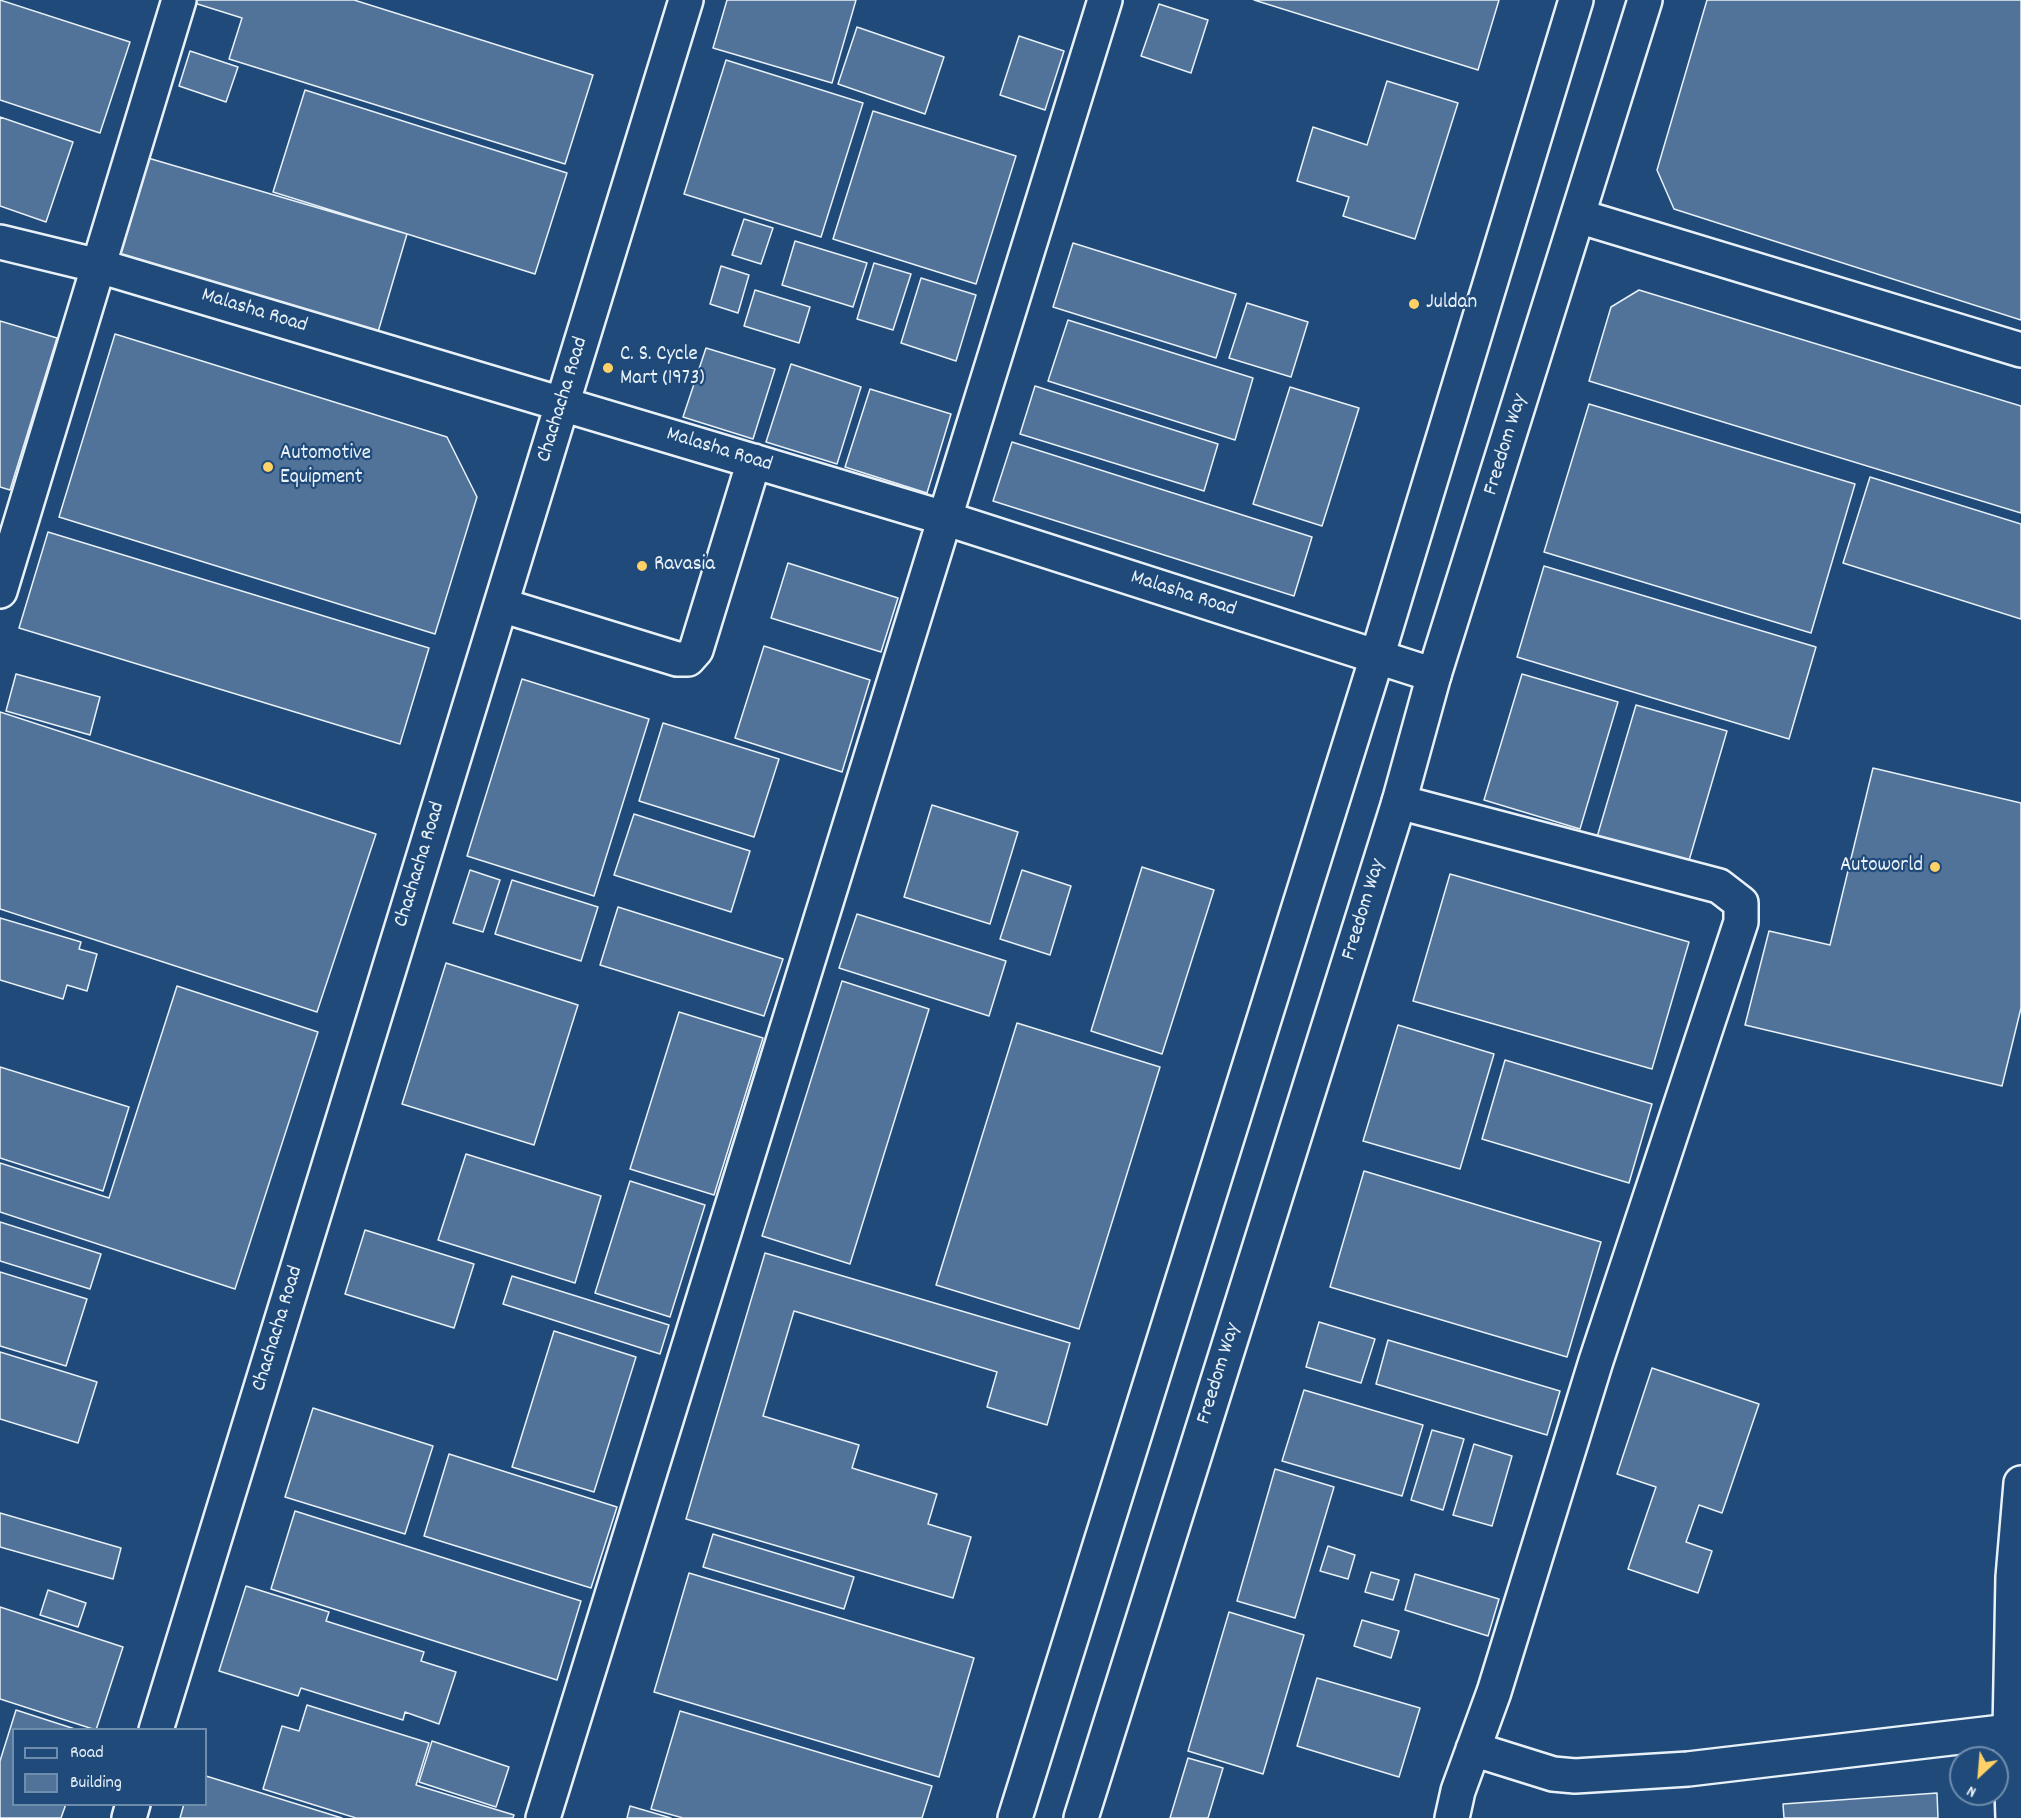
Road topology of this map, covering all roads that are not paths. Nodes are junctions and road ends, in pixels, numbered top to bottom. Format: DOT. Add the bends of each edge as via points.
graph roads {
  1 [pos="179,0"];
  2 [pos="686,0"];
  3 [pos="1105,0"];
  4 [pos="1576,0"];
  5 [pos="1645,0"];
  6 [pos="1578,216"];
  7 [pos="0,242"];
  8 [pos="99,266"];
  9 [pos="2021,350"];
  10 [pos="563,404"];
  11 [pos="754,461"];
  12 [pos="944,518"];
  13 [pos="0,591"];
  14 [pos="501,606"];
  15 [pos="1377,657"];
  16 [pos="1434,675"];
  17 [pos="1399,802"];
  18 [pos="2021,1483"];
  19 [pos="157,1728"];
  20 [pos="2010,1731"];
  21 [pos="1473,1749"];
  22 [pos="543,1818"];
  23 [pos="1015,1818"];
  24 [pos="1081,1818"];
  25 [pos="1452,1818"];
  26 [pos="2013,1818"];
  1 -- 8 [label="main road"];
  2 -- 10 [label="main road, Chachacha Road"];
  3 -- 12 [label="main road"];
  4 -- 15 [label="main road"];
  5 -- 6 [label="main road, Freedom Way"];
  6 -- 9 [label="main road"];
  6 -- 16 [label="main road, Freedom Way"];
  7 -- 8 [label="main road, Malasha Road"];
  8 -- 10 [label="main road, Malasha Road"];
  8 -- 13 [label="main road"];
  10 -- 11 [label="main road, Malasha Road"];
  10 -- 14 [label="main road, Chachacha Road"];
  11 -- 12 [label="main road, Malasha Road"];
  11 -- 14 [label="main road" via="696,650 688,659"];
  12 -- 15 [label="main road, Malasha Road"];
  12 -- 22 [label="main road"];
  14 -- 19 [label="main road, Chachacha Road"];
  15 -- 16 [label="main road, Malasha Road"];
  15 -- 23 [label="main road"];
  16 -- 17 [label="main road, Freedom Way"];
  17 -- 21 [label="main road" via="1719,886 1741,903 1741,922"];
  17 -- 24 [label="main road, Freedom Way"];
  18 -- 20 [label="main road" via="2013,1577"];
  20 -- 21 [label="main road" via="1688,1769 1575,1776 1553,1774"];
  20 -- 26 [label="main road"];
  21 -- 25 [label="main road"];
}
